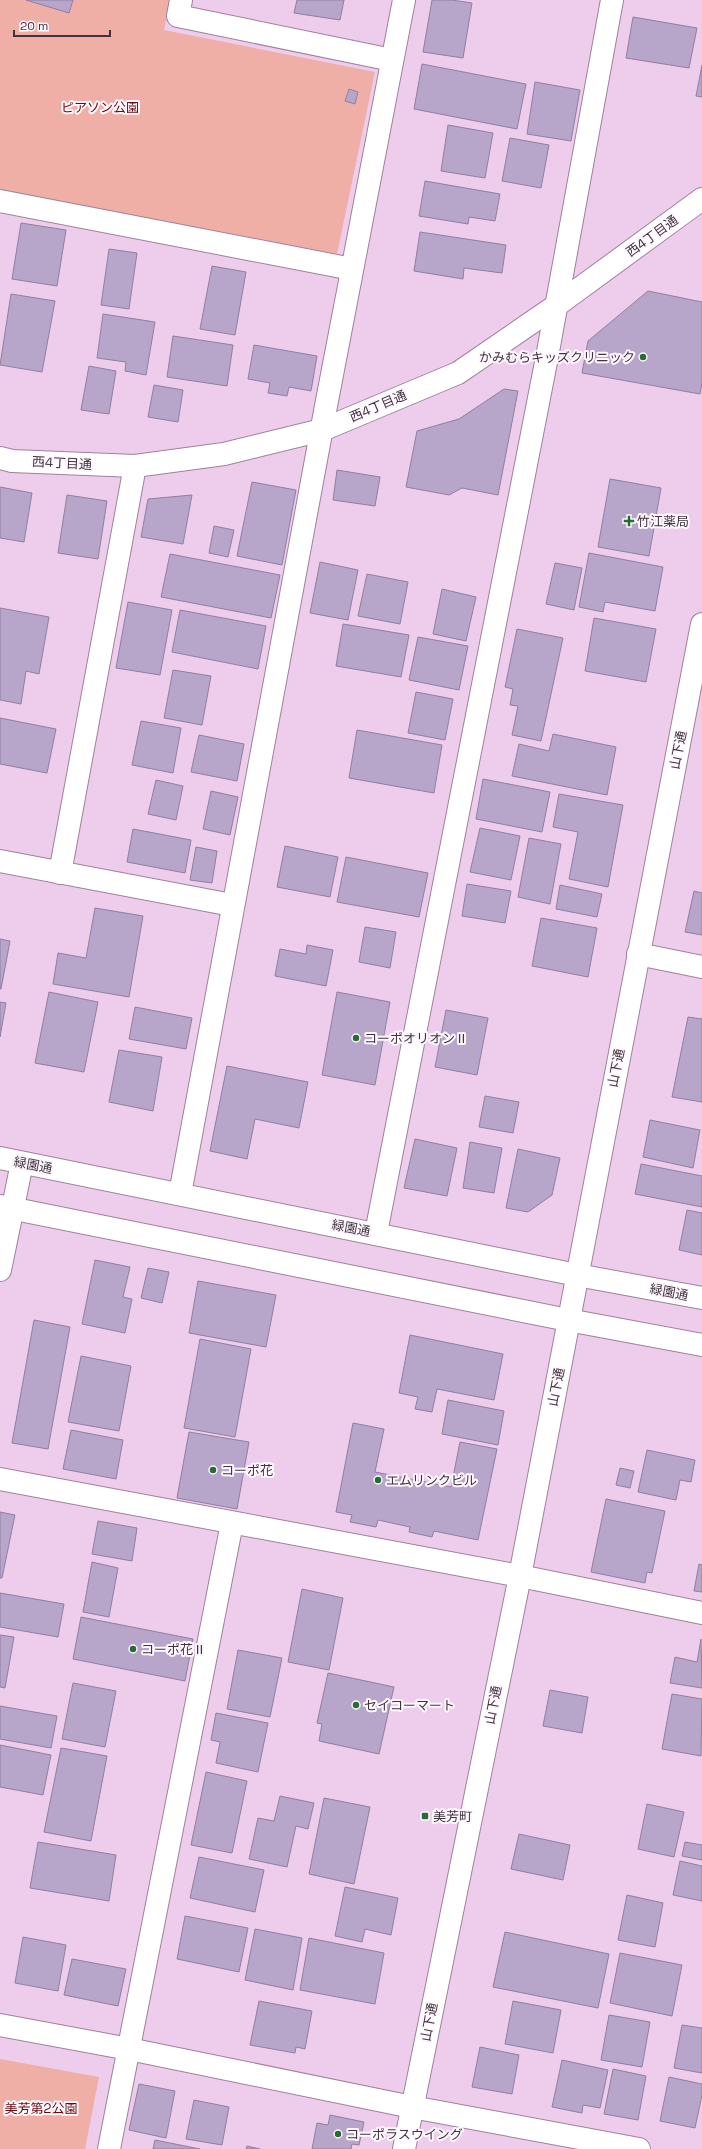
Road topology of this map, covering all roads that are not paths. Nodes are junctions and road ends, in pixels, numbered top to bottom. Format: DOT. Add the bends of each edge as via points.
graph roads {
  1 [pos="181,0"];
  2 [pos="404,0"];
  3 [pos="612,0"];
  4 [pos="392,60"];
  5 [pos="702,199"];
  6 [pos="0,201"];
  7 [pos="352,269"];
  8 [pos="557,305"];
  9 [pos="322,430"];
  10 [pos="0,458"];
  11 [pos="135,466"];
  12 [pos="702,624"];
  13 [pos="0,861"];
  14 [pos="60,873"];
  15 [pos="232,905"];
  16 [pos="638,954"];
  17 [pos="702,967"];
  18 [pos="0,1158"];
  19 [pos="22,1163"];
  20 [pos="180,1194"];
  21 [pos="6,1207"];
  22 [pos="376,1233"];
  23 [pos="0,1270"];
  24 [pos="577,1275"];
  25 [pos="702,1298"];
  26 [pos="568,1320"];
  27 [pos="702,1345"];
  28 [pos="0,1479"];
  29 [pos="232,1523"];
  30 [pos="520,1576"];
  31 [pos="702,1613"];
  32 [pos="0,2025"];
  33 [pos="129,2049"];
  34 [pos="412,2108"];
  35 [pos="109,2149"];
  36 [pos="404,2149"];
  37 [pos="640,2149"];
  1 -- 4 [label="street" via="178,16"];
  2 -- 4 [label="street"];
  3 -- 8 [label="street"];
  4 -- 7 [label="street"];
  5 -- 8 [label="street, 西4丁目通"];
  6 -- 7 [label="street"];
  7 -- 9 [label="street"];
  8 -- 9 [label="street, 西4丁目通" via="458,373"];
  8 -- 22 [label="street"];
  9 -- 11 [label="street, 西4丁目通" via="224,454"];
  9 -- 15 [label="street"];
  10 -- 11 [label="street, 西4丁目通" via="12,461"];
  11 -- 14 [label="street"];
  12 -- 16 [label="street, 山下通"];
  13 -- 14 [label="street"];
  14 -- 15 [label="street"];
  15 -- 20 [label="street"];
  16 -- 17 [label="street"];
  16 -- 24 [label="street, 山下通"];
  18 -- 19 [label="street, 緑園通"];
  19 -- 20 [label="street, 緑園通"];
  19 -- 21 [label="street"];
  20 -- 22 [label="street, 緑園通"];
  21 -- 23 [label="street"];
  21 -- 26 [label="street"];
  22 -- 24 [label="street, 緑園通"];
  24 -- 25 [label="street, 緑園通"];
  24 -- 26 [label="street, 山下通"];
  26 -- 27 [label="street"];
  26 -- 30 [label="street, 山下通"];
  28 -- 29 [label="street"];
  29 -- 30 [label="street"];
  29 -- 33 [label="street"];
  30 -- 31 [label="street"];
  30 -- 34 [label="street, 山下通"];
  32 -- 33 [label="street"];
  33 -- 34 [label="street"];
  33 -- 35 [label="street"];
  34 -- 36 [label="street, 山下通"];
  34 -- 37 [label="street"];
}
